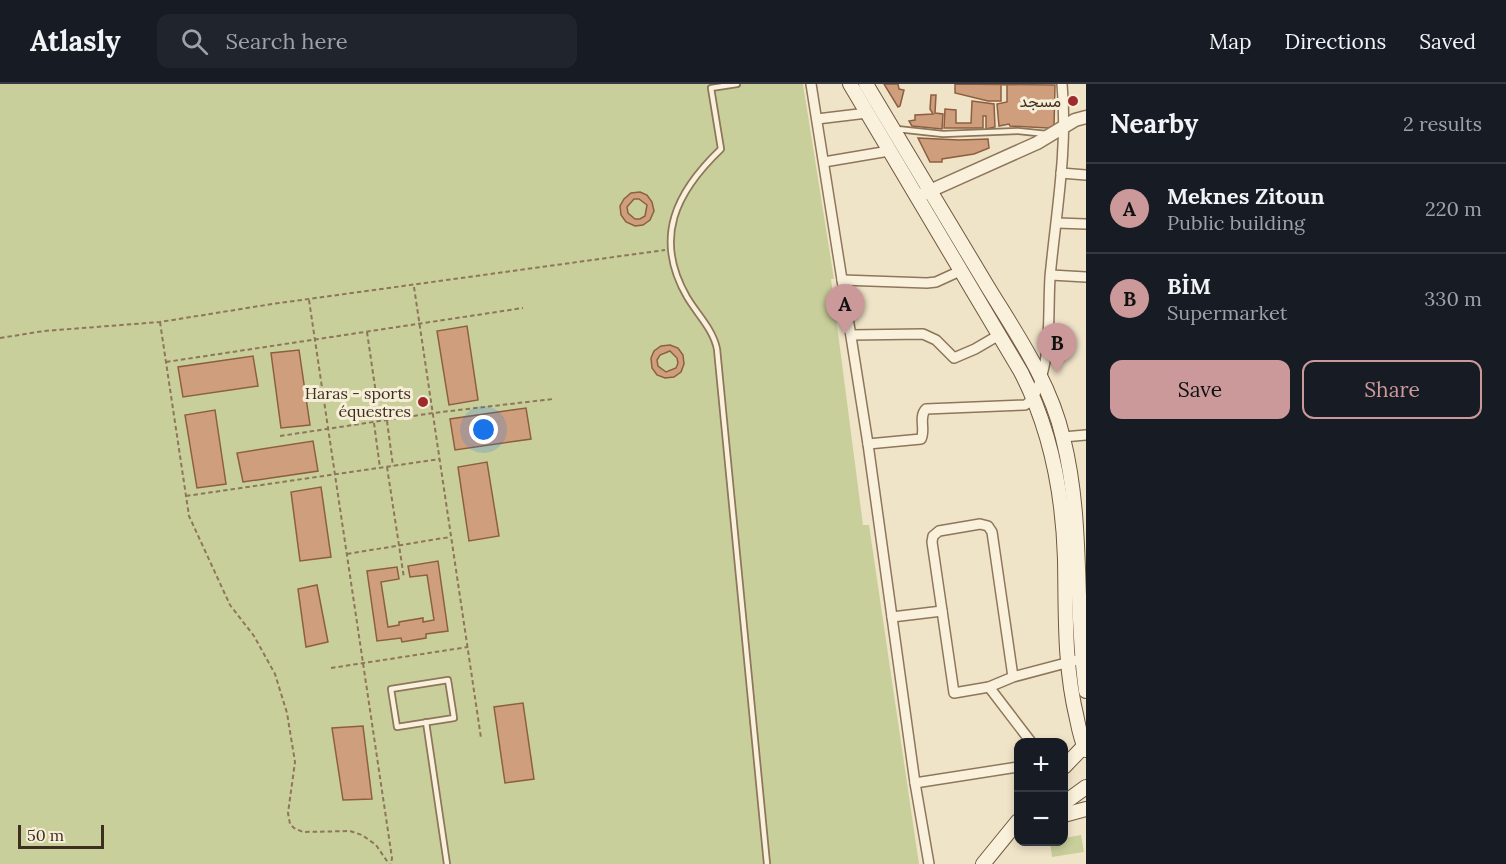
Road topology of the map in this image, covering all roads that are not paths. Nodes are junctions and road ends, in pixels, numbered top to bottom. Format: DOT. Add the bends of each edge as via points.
graph roads {
  1 [pos="737,84"];
  2 [pos="811,84"];
  3 [pos="850,84"];
  4 [pos="866,84"];
  5 [pos="1062,84"];
  6 [pos="867,113"];
  7 [pos="1086,117"];
  8 [pos="817,119"];
  9 [pos="1065,126"];
  10 [pos="893,128"];
  11 [pos="1052,134"];
  12 [pos="889,151"];
  13 [pos="824,162"];
  14 [pos="1061,173"];
  15 [pos="1086,175"];
  16 [pos="930,190"];
  17 [pos="917,198"];
  18 [pos="1057,223"];
  19 [pos="1086,224"];
  20 [pos="960,271"];
  21 [pos="1051,275"];
  22 [pos="1086,277"];
  23 [pos="842,280"];
  24 [pos="851,335"];
  25 [pos="999,335"];
  26 [pos="1041,378"];
  27 [pos="1033,396"];
  28 [pos="1086,435"];
  29 [pos="1063,437"];
  30 [pos="868,444"];
  31 [pos="1082,596"];
  32 [pos="942,611"];
  33 [pos="892,617"];
  34 [pos="1081,659"];
  35 [pos="1066,662"];
  36 [pos="1013,676"];
  37 [pos="989,687"];
  38 [pos="1086,691"];
  39 [pos="426,722"];
  40 [pos="1028,738"];
  41 [pos="1085,746"];
  42 [pos="1068,763"];
  43 [pos="1014,768"];
  44 [pos="915,783"];
  45 [pos="1086,787"];
  46 [pos="1068,804"];
  47 [pos="1068,806"];
  48 [pos="1086,809"];
  49 [pos="1014,829"];
  50 [pos="447,864"];
  51 [pos="767,864"];
  52 [pos="928,864"];
  53 [pos="983,864"];
  1 -- 51 [label="lane" via="711,88 721,149 685,190 670,228 670,249 681,285 712,333 717,349"];
  2 -- 8 [label="street"];
  3 -- 6 [label="main road"];
  4 -- 10 [label="main road"];
  5 -- 9 [label="street"];
  6 -- 8 [label="street"];
  6 -- 12 [label="main road"];
  7 -- 9 [label="street"];
  8 -- 13 [label="street"];
  9 -- 11 [label="street"];
  9 -- 14 [label="street"];
  10 -- 11 [label="lane" via="943,134"];
  10 -- 16 [label="main road"];
  11 -- 16 [label="street"];
  12 -- 13 [label="street"];
  12 -- 17 [label="main road"];
  13 -- 23 [label="street"];
  14 -- 15 [label="street"];
  14 -- 18 [label="street"];
  16 -- 17 [label="street"];
  16 -- 26 [label="main road"];
  17 -- 20 [label="main road"];
  18 -- 19 [label="street"];
  18 -- 21 [label="street"];
  20 -- 23 [label="street" via="927,283"];
  20 -- 25 [label="main road"];
  21 -- 22 [label="street"];
  21 -- 26 [label="street"];
  23 -- 24 [label="street"];
  24 -- 25 [label="street" via="923,334 936,340 954,358"];
  24 -- 30 [label="street"];
  25 -- 27 [label="main road"];
  26 -- 27 [label="street"];
  26 -- 29 [label="main road"];
  27 -- 30 [label="street" via="1025,405 927,409 922,414 921,439"];
  27 -- 35 [label="main road" via="1047,435 1061,509"];
  28 -- 29 [label="street"];
  29 -- 31 [label="main road" via="1075,503"];
  30 -- 33 [label="street"];
  31 -- 34 [label="main road"];
  32 -- 33 [label="street"];
  32 -- 36 [label="street" via="933,536 939,531 988,526"];
  32 -- 37 [label="street" via="954,693"];
  33 -- 44 [label="street"];
  34 -- 35 [label="street"];
  34 -- 38 [label="main road"];
  35 -- 36 [label="street"];
  35 -- 41 [label="main road"];
  36 -- 37 [label="street"];
  37 -- 40 [label="street"];
  39 -- 39 [label="lane" via="398,727 391,688 448,680 454,718"];
  39 -- 50 [label="lane"];
  41 -- 42 [label="main road"];
  43 -- 44 [label="street"];
  44 -- 52 [label="street"];
  45 -- 46 [label="main road"];
  47 -- 48 [label="main road"];
  49 -- 53 [label="main road"];
}
